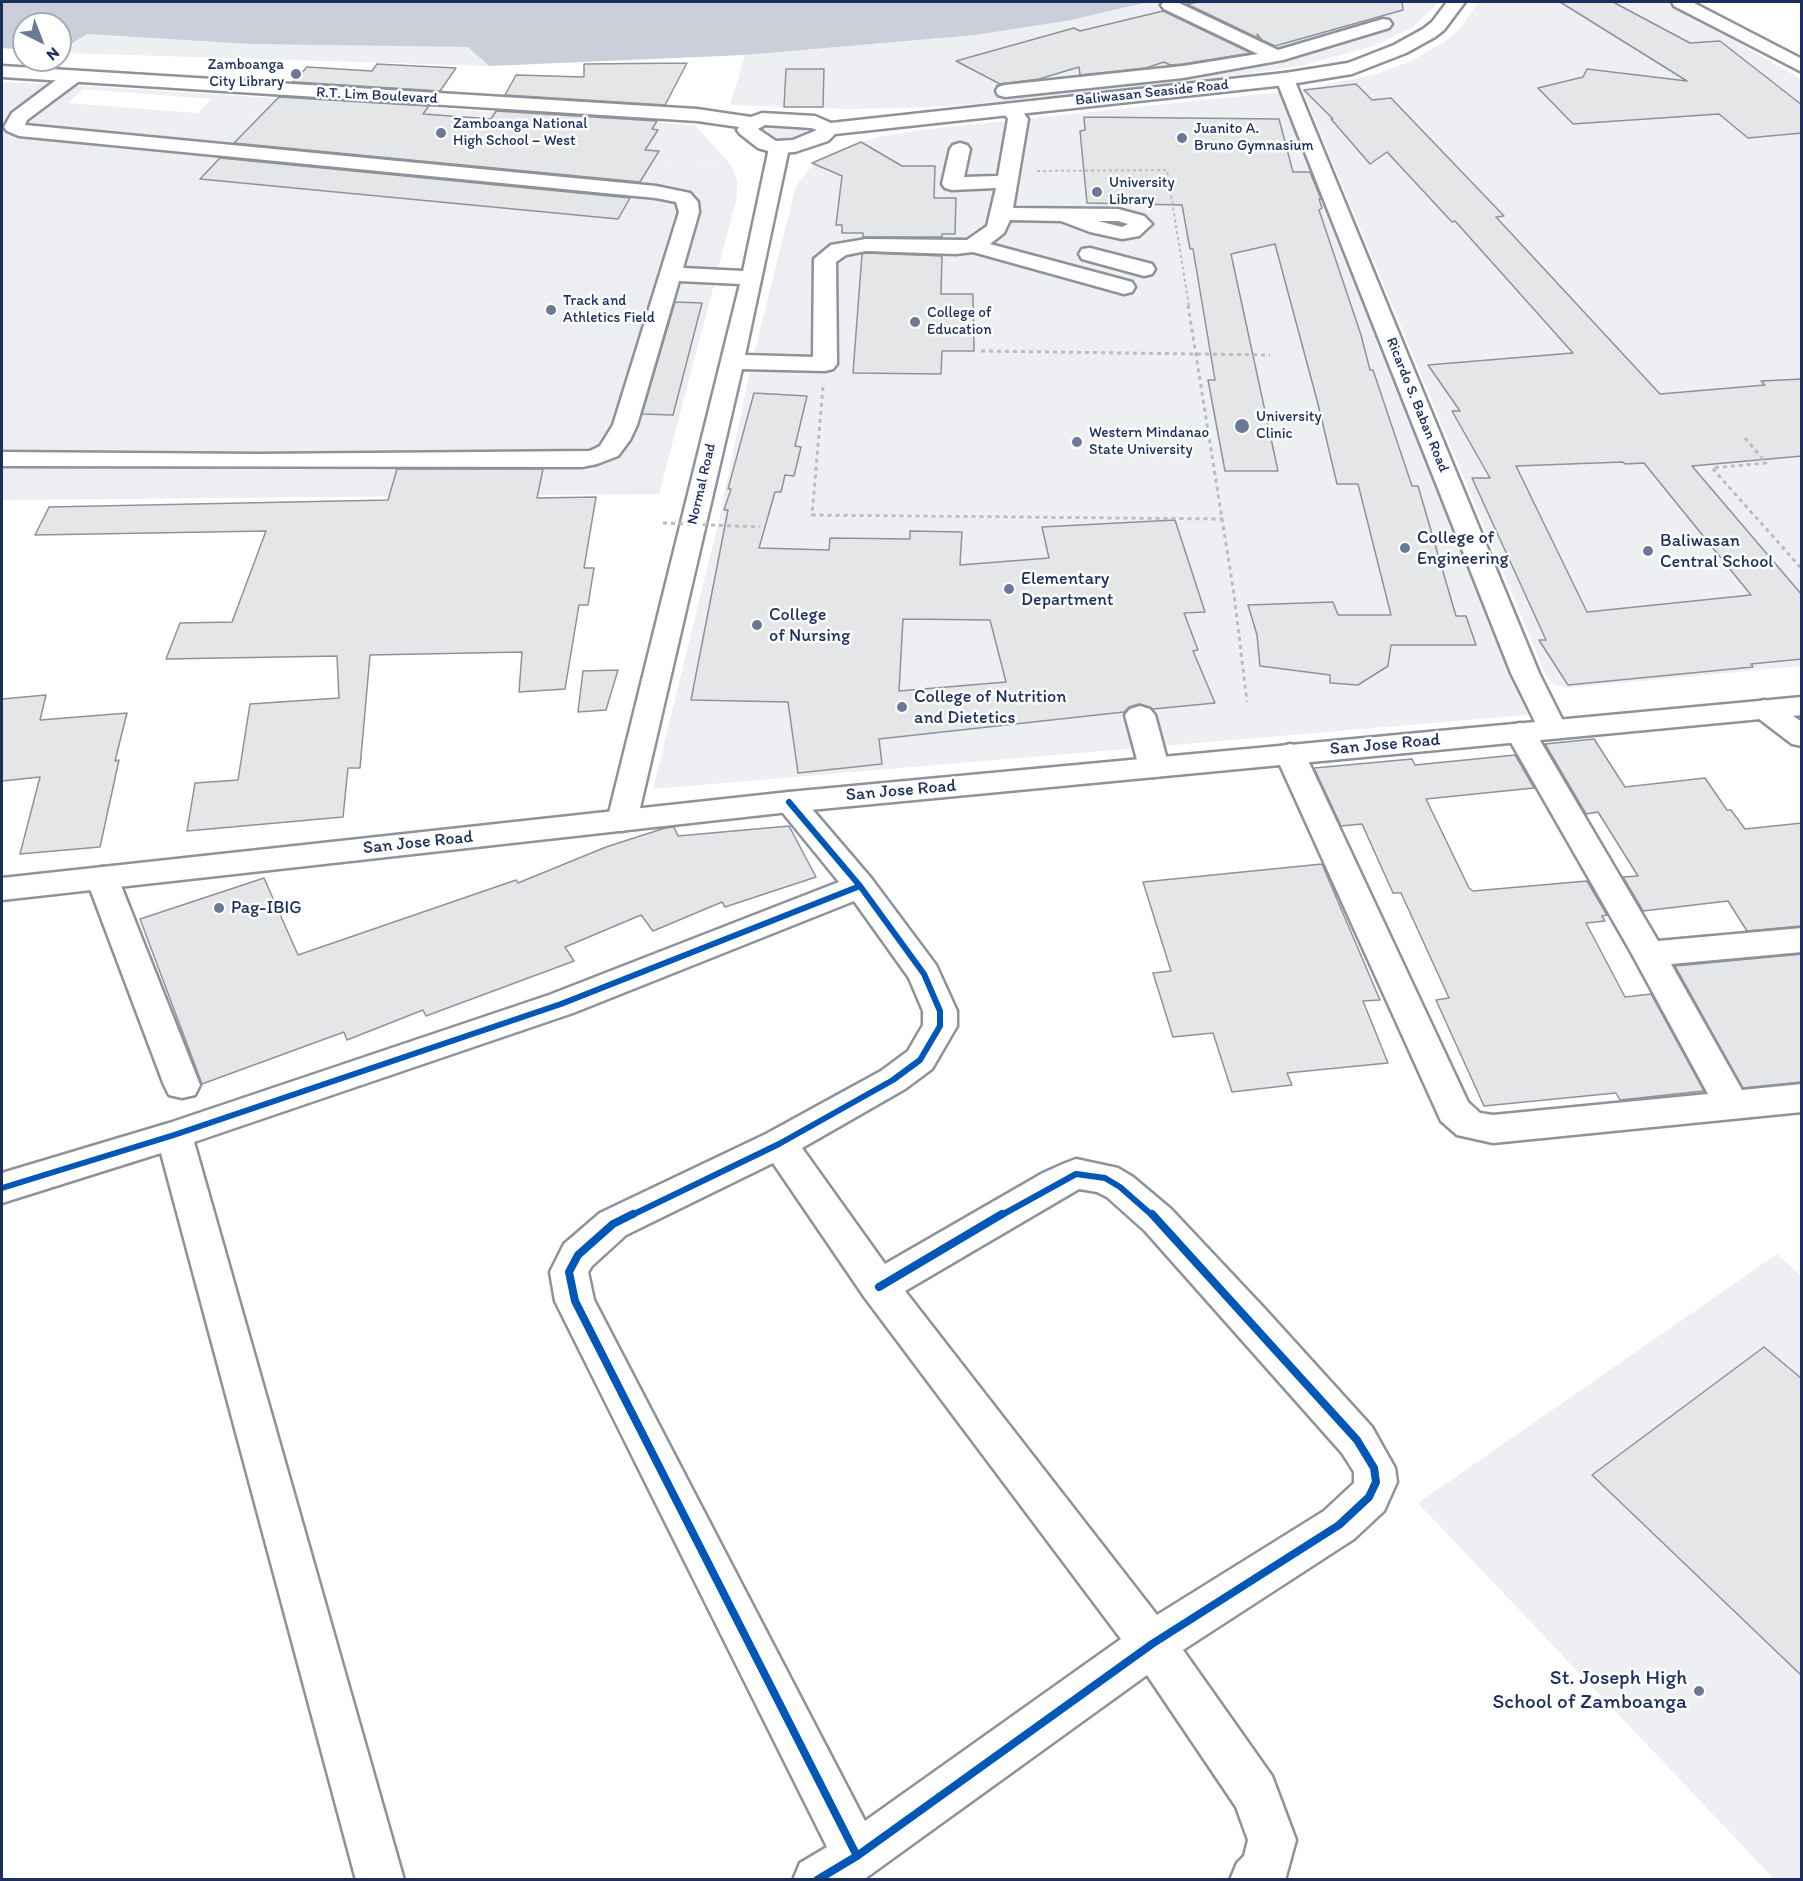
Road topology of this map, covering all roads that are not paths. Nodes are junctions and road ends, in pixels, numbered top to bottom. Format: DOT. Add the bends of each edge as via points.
graph roads {
  1 [pos="1456,2"];
  2 [pos="1680,2"];
  3 [pos="1170,5"];
  4 [pos="1383,24"];
  5 [pos="1316,46"];
  6 [pos="1277,56"];
  7 [pos="1365,64"];
  8 [pos="1802,67"];
  9 [pos="2,72"];
  10 [pos="71,78"];
  11 [pos="1285,79"];
  12 [pos="1008,100"];
  13 [pos="753,123"];
  14 [pos="826,129"];
  15 [pos="779,148"];
  16 [pos="960,149"];
  17 [pos="1008,177"];
  18 [pos="1065,215"];
  19 [pos="1000,222"];
  20 [pos="1020,235"];
  21 [pos="973,246"];
  22 [pos="1065,248"];
  23 [pos="1144,269"];
  24 [pos="669,274"];
  25 [pos="752,278"];
  26 [pos="1124,287"];
  27 [pos="731,362"];
  28 [pos="2,459"];
  29 [pos="1802,705"];
  30 [pos="1764,709"];
  31 [pos="1140,715"];
  32 [pos="1552,729"];
  33 [pos="1520,732"];
  34 [pos="1802,737"];
  35 [pos="1290,754"];
  36 [pos="1154,767"];
  37 [pos="789,802"];
  38 [pos="622,821"];
  39 [pos="102,878"];
  40 [pos="860,886"];
  41 [pos="2,889"];
  42 [pos="1802,940"];
  43 [pos="1650,954"];
  44 [pos="182,1085"];
  45 [pos="1802,1098"];
  46 [pos="1732,1104"];
  47 [pos="174,1135"];
  48 [pos="779,1144"];
  49 [pos="2,1188"];
  50 [pos="879,1287"];
  51 [pos="1152,1644"];
  52 [pos="857,1856"];
  53 [pos="380,1880"];
  54 [pos="817,1880"];
  55 [pos="1254,1880"];
  1 -- 7 [label="street, Baliwasan Seaside Road" via="1429,33"];
  2 -- 8 [label="street"];
  3 -- 6 [label="street"];
  4 -- 5 [label="street"];
  5 -- 6 [label="street"];
  5 -- 7 [label="street"];
  6 -- 12 [label="street"];
  7 -- 11 [label="street, Baliwasan Seaside Road"];
  9 -- 10 [label="street, R.T. Lim Boulevard"];
  10 -- 13 [label="street, R.T. Lim Boulevard" via="690,114"];
  10 -- 24 [label="street" via="19,117 14,127 683,197 689,212"];
  11 -- 12 [label="street, Baliwasan Seaside Road"];
  11 -- 32 [label="street, Ricardo S. Baban Road" via="1525,674"];
  12 -- 14 [label="street, Baliwasan Seaside Road"];
  12 -- 17 [label="street" via="1018,119"];
  13 -- 14 [label="street, R.T. Lim Boulevard" via="766,119 811,121"];
  13 -- 15 [label="street" via="748,132"];
  14 -- 15 [label="street" via="821,137"];
  15 -- 25 [label="street, Normal Road"];
  16 -- 17 [label="street" via="952,184"];
  17 -- 19 [label="street"];
  18 -- 19 [label="street"];
  19 -- 20 [label="street"];
  19 -- 21 [label="street"];
  21 -- 26 [label="street"];
  21 -- 27 [label="street" via="866,245 829,255 825,259 825,364"];
  22 -- 23 [label="street"];
  24 -- 25 [label="street"];
  24 -- 28 [label="street" via="625,425 609,451 597,458"];
  25 -- 27 [label="street, Normal Road"];
  27 -- 38 [label="street, Normal Road"];
  29 -- 30 [label="street, San Jose Road"];
  30 -- 32 [label="street, San Jose Road"];
  30 -- 34 [label="street"];
  31 -- 36 [label="street"];
  32 -- 33 [label="street, San Jose Road"];
  33 -- 35 [label="street, San Jose Road"];
  33 -- 43 [label="street"];
  35 -- 36 [label="street, San Jose Road"];
  35 -- 46 [label="street" via="1454,1111 1462,1119 1470,1125 1493,1129"];
  36 -- 37 [label="street, San Jose Road"];
  37 -- 38 [label="street, San Jose Road"];
  37 -- 40 [label="street"];
  38 -- 39 [label="street, San Jose Road"];
  39 -- 41 [label="street, San Jose Road"];
  39 -- 44 [label="street"];
  40 -- 47 [label="street" via="561,1004"];
  40 -- 48 [label="street" via="924,974 940,1011 940,1026 920,1060 893,1080"];
  42 -- 43 [label="street"];
  43 -- 46 [label="street"];
  45 -- 46 [label="street"];
  47 -- 49 [label="street"];
  47 -- 53 [label="street"];
  48 -- 50 [label="street"];
  48 -- 52 [label="street" via="614,1224 578,1255 569,1272 575,1301"];
  50 -- 51 [label="street"];
  50 -- 51 [label="street" via="1056,1183 1076,1174 1105,1178 1158,1220 1357,1440 1374,1468 1376,1482 1356,1511"];
  51 -- 52 [label="street"];
  51 -- 55 [label="street" via="1255,1793 1272,1840 1265,1869"];
  52 -- 54 [label="street"];
}
